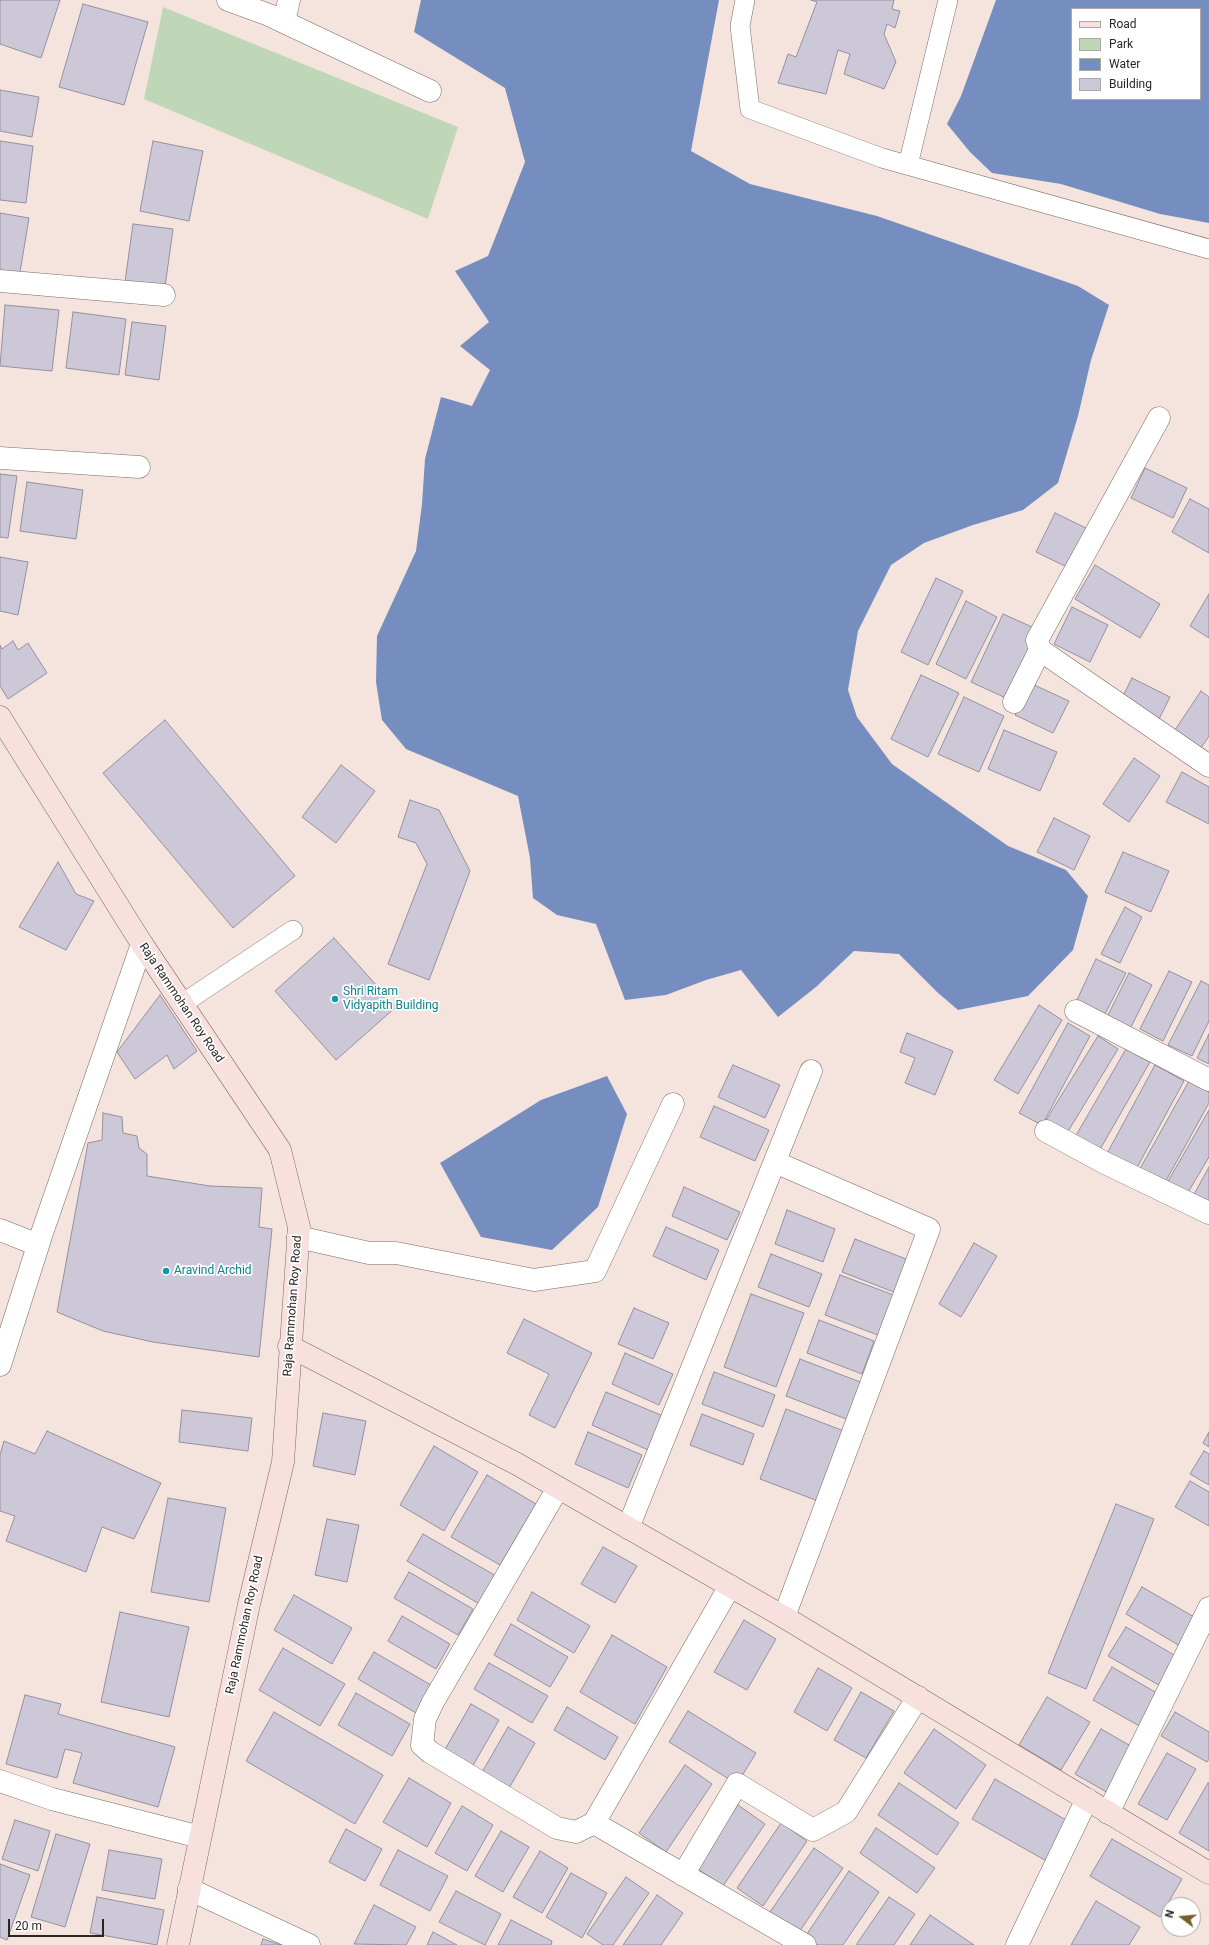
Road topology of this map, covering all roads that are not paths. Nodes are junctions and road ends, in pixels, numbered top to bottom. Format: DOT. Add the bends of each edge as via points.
graph roads {
  1 [pos="228,0"];
  2 [pos="289,0"];
  3 [pos="745,0"];
  4 [pos="948,0"];
  5 [pos="284,22"];
  6 [pos="430,91"];
  7 [pos="908,165"];
  8 [pos="1209,249"];
  9 [pos="0,281"];
  10 [pos="164,295"];
  11 [pos="1159,418"];
  12 [pos="0,458"];
  13 [pos="139,467"];
  14 [pos="1040,650"];
  15 [pos="1014,702"];
  16 [pos="0,717"];
  17 [pos="1209,766"];
  18 [pos="293,930"];
  19 [pos="142,944"];
  20 [pos="182,1004"];
  21 [pos="1076,1011"];
  22 [pos="811,1071"];
  23 [pos="1209,1080"];
  24 [pos="673,1104"];
  25 [pos="1046,1131"];
  26 [pos="775,1162"];
  27 [pos="1209,1213"];
  28 [pos="0,1230"];
  29 [pos="298,1237"];
  30 [pos="38,1245"];
  31 [pos="289,1346"];
  32 [pos="2,1350"];
  33 [pos="558,1488"];
  34 [pos="628,1528"];
  35 [pos="730,1586"];
  36 [pos="1209,1608"];
  37 [pos="784,1617"];
  38 [pos="918,1697"];
  39 [pos="0,1781"];
  40 [pos="1087,1799"];
  41 [pos="1108,1813"];
  42 [pos="594,1823"];
  43 [pos="200,1837"];
  44 [pos="1209,1873"];
  45 [pos="683,1875"];
  46 [pos="190,1889"];
  47 [pos="178,1945"];
  48 [pos="309,1945"];
  49 [pos="805,1945"];
  50 [pos="1017,1945"];
  1 -- 5 [label="street"];
  2 -- 5 [label="street"];
  3 -- 7 [label="lane" via="740,26 750,109 882,158"];
  4 -- 7 [label="lane"];
  5 -- 6 [label="street"];
  7 -- 8 [label="lane"];
  9 -- 10 [label="street"];
  11 -- 14 [label="street" via="1037,640"];
  12 -- 13 [label="street"];
  14 -- 15 [label="street"];
  14 -- 17 [label="street"];
  16 -- 19 [label="main road, Raja Rammohan Roy Road"];
  18 -- 20 [label="lane"];
  19 -- 20 [label="main road, Raja Rammohan Roy Road"];
  19 -- 30 [label="street"];
  20 -- 29 [label="main road, Raja Rammohan Roy Road" via="280,1150 299,1227"];
  21 -- 23 [label="street"];
  22 -- 26 [label="street"];
  24 -- 29 [label="street" via="595,1271 534,1280 396,1253 369,1253"];
  25 -- 27 [label="street" via="1105,1164"];
  26 -- 34 [label="street"];
  26 -- 37 [label="street" via="929,1229"];
  28 -- 30 [label="street"];
  29 -- 31 [label="main road, Raja Rammohan Roy Road"];
  30 -- 32 [label="street"];
  31 -- 33 [label="main road" via="517,1464"];
  31 -- 43 [label="main road, Raja Rammohan Roy Road" via="283,1462 248,1604"];
  33 -- 34 [label="main road"];
  33 -- 42 [label="street" via="433,1702 425,1719 422,1745 557,1828 576,1832"];
  34 -- 35 [label="main road"];
  35 -- 37 [label="main road"];
  35 -- 42 [label="street"];
  36 -- 41 [label="street"];
  37 -- 38 [label="main road"];
  38 -- 40 [label="main road"];
  38 -- 45 [label="street" via="846,1812 813,1830 737,1784"];
  39 -- 43 [label="street" via="52,1799"];
  40 -- 41 [label="main road"];
  40 -- 50 [label="street"];
  41 -- 44 [label="main road"];
  42 -- 45 [label="street"];
  43 -- 46 [label="main road, Raja Rammohan Roy Road"];
  45 -- 49 [label="street"];
  46 -- 47 [label="main road, Raja Rammohan Roy Road"];
  46 -- 48 [label="street"];
}
